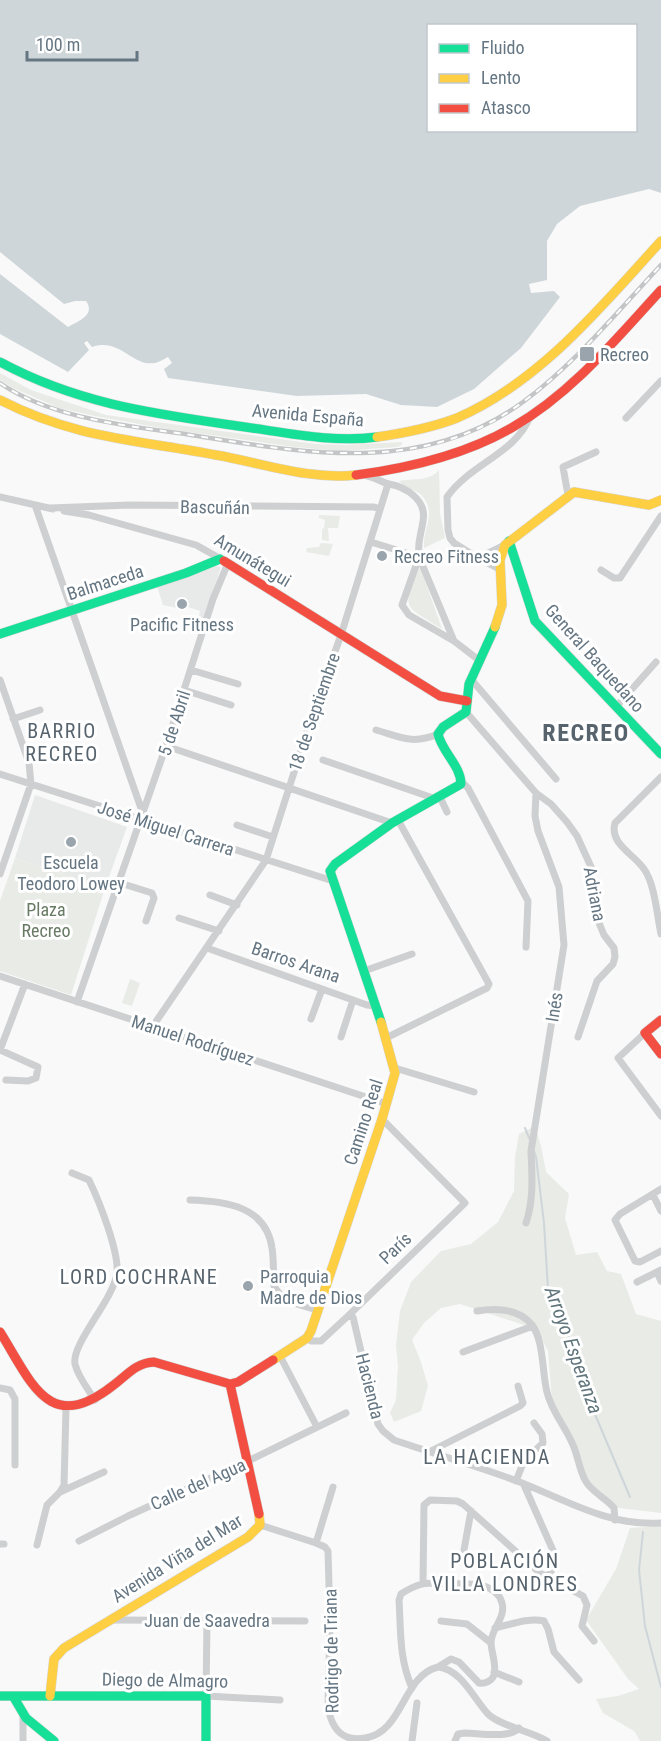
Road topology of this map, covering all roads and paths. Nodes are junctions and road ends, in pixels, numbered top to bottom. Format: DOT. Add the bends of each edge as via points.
graph roads {
  1 [pos="661,241"];
  2 [pos="661,290"];
  3 [pos="0,362"];
  4 [pos="661,381"];
  5 [pos="0,400"];
  6 [pos="530,417"];
  7 [pos="626,418"];
  8 [pos="596,452"];
  9 [pos="361,474"];
  10 [pos="388,483"];
  11 [pos="568,495"];
  12 [pos="0,497"];
  13 [pos="661,502"];
  14 [pos="35,505"];
  15 [pos="50,508"];
  16 [pos="380,509"];
  17 [pos="661,516"];
  18 [pos="371,542"];
  19 [pos="507,543"];
  20 [pos="419,557"];
  21 [pos="478,558"];
  22 [pos="224,561"];
  23 [pos="499,569"];
  24 [pos="601,570"];
  25 [pos="71,610"];
  26 [pos="0,634"];
  27 [pos="341,635"];
  28 [pos="454,641"];
  29 [pos="480,661"];
  30 [pos="656,663"];
  31 [pos="191,670"];
  32 [pos="471,679"];
  33 [pos="0,680"];
  34 [pos="238,684"];
  35 [pos="184,690"];
  36 [pos="467,701"];
  37 [pos="231,705"];
  38 [pos="617,706"];
  39 [pos="40,710"];
  40 [pos="466,712"];
  41 [pos="13,719"];
  42 [pos="375,730"];
  43 [pos="438,734"];
  44 [pos="166,746"];
  45 [pos="661,754"];
  46 [pos="323,760"];
  47 [pos="0,774"];
  48 [pos="661,777"];
  49 [pos="556,779"];
  50 [pos="461,781"];
  51 [pos="31,784"];
  52 [pos="289,787"];
  53 [pos="536,793"];
  54 [pos="438,798"];
  55 [pos="142,811"];
  56 [pos="447,812"];
  57 [pos="140,820"];
  58 [pos="395,822"];
  59 [pos="237,825"];
  60 [pos="273,837"];
  61 [pos="266,860"];
  62 [pos="0,874"];
  63 [pos="333,881"];
  64 [pos="117,882"];
  65 [pos="210,895"];
  66 [pos="237,905"];
  67 [pos="179,918"];
  68 [pos="146,921"];
  69 [pos="219,931"];
  70 [pos="661,934"];
  71 [pos="526,947"];
  72 [pos="207,948"];
  73 [pos="412,954"];
  74 [pos="364,971"];
  75 [pos="0,976"];
  76 [pos="25,984"];
  77 [pos="322,989"];
  78 [pos="353,1000"];
  79 [pos="77,1002"];
  80 [pos="375,1006"];
  81 [pos="311,1019"];
  82 [pos="661,1020"];
  83 [pos="153,1026"];
  84 [pos="645,1034"];
  85 [pos="341,1037"];
  86 [pos="578,1037"];
  87 [pos="386,1038"];
  88 [pos="661,1054"];
  89 [pos="395,1068"];
  90 [pos="6,1080"];
  91 [pos="474,1092"];
  92 [pos="387,1104"];
  93 [pos="661,1116"];
  94 [pos="382,1119"];
  95 [pos="72,1173"];
  96 [pos="661,1189"];
  97 [pos="653,1195"];
  98 [pos="190,1200"];
  99 [pos="661,1211"];
  100 [pos="526,1223"];
  101 [pos="661,1251"];
  102 [pos="659,1271"];
  103 [pos="637,1281"];
  104 [pos="661,1281"];
  105 [pos="318,1310"];
  106 [pos="477,1311"];
  107 [pos="348,1316"];
  108 [pos="533,1326"];
  109 [pos="0,1332"];
  110 [pos="307,1338"];
  111 [pos="463,1352"];
  112 [pos="280,1356"];
  113 [pos="230,1384"];
  114 [pos="518,1386"];
  115 [pos="0,1388"];
  116 [pos="95,1400"];
  117 [pos="66,1408"];
  118 [pos="346,1413"];
  119 [pos="534,1423"];
  120 [pos="317,1427"];
  121 [pos="429,1452"];
  122 [pos="248,1461"];
  123 [pos="15,1465"];
  124 [pos="104,1472"];
  125 [pos="516,1481"];
  126 [pos="524,1485"];
  127 [pos="333,1487"];
  128 [pos="60,1492"];
  129 [pos="471,1511"];
  130 [pos="615,1520"];
  131 [pos="661,1523"];
  132 [pos="260,1525"];
  133 [pos="79,1541"];
  134 [pos="316,1543"];
  135 [pos="37,1545"];
  136 [pos="464,1550"];
  137 [pos="543,1575"];
  138 [pos="423,1584"];
  139 [pos="108,1620"];
  140 [pos="207,1621"];
  141 [pos="305,1621"];
  142 [pos="441,1621"];
  143 [pos="495,1628"];
  144 [pos="594,1641"];
  145 [pos="491,1643"];
  146 [pos="438,1667"];
  147 [pos="494,1672"];
  148 [pos="579,1680"];
  149 [pos="519,1682"];
  150 [pos="412,1688"];
  151 [pos="0,1696"];
  152 [pos="13,1696"];
  153 [pos="27,1696"];
  154 [pos="50,1696"];
  155 [pos="206,1696"];
  156 [pos="280,1700"];
  157 [pos="417,1703"];
  158 [pos="22,1711"];
  159 [pos="519,1728"];
  160 [pos="22,1741"];
  161 [pos="54,1741"];
  162 [pos="206,1741"];
  163 [pos="412,1741"];
  164 [pos="455,1741"];
  165 [pos="547,1741"];
  1 -- 3 [label="street, Avenida España" via="577,332 522,380 462,416 405,434 369,438 317,436 163,415 71,395"];
  2 -- 6 [label="street" via="574,380"];
  4 -- 7 [label="street"];
  5 -- 9 [label="street" via="43,421 119,441 316,474"];
  6 -- 9 [label="street" via="466,449"];
  6 -- 21 [label="street" via="515,440 469,474 447,497 450,538"];
  8 -- 11 [label="street" via="563,467"];
  9 -- 10 [label="street"];
  10 -- 16 [label="street, 18 de Septiembre"];
  10 -- 20 [label="street" via="413,494 424,512 417,543"];
  11 -- 13 [label="street" via="579,491 649,505"];
  11 -- 19 [label="street"];
  12 -- 14 [label="street, Amunátegui"];
  14 -- 15 [label="street, Amunátegui"];
  14 -- 25 [label="street"];
  15 -- 16 [label="street, Bascuñán" via="130,505"];
  15 -- 22 [label="street, Amunátegui" via="195,545"];
  16 -- 18 [label="street, 18 de Septiembre"];
  17 -- 24 [label="street" via="620,578"];
  18 -- 20 [label="street"];
  18 -- 27 [label="street, 18 de Septiembre"];
  19 -- 21 [label="street"];
  19 -- 23 [label="street" via="500,552"];
  19 -- 38 [label="street, General Baquedano" via="535,621"];
  20 -- 28 [label="street"];
  20 -- 28 [label="street" via="402,605 410,615"];
  21 -- 23 [label="street"];
  22 -- 25 [label="street, Balmaceda"];
  22 -- 27 [label="street, Amunátegui"];
  22 -- 31 [label="street, 5 de Abril"];
  23 -- 29 [label="street" via="502,602"];
  25 -- 26 [label="street, Balmaceda"];
  25 -- 55 [label="street"];
  27 -- 36 [label="street, Amunátegui" via="440,696"];
  27 -- 52 [label="street, 18 de Septiembre"];
  28 -- 29 [label="street"];
  29 -- 32 [label="street"];
  30 -- 38 [label="street"];
  31 -- 34 [label="street"];
  31 -- 35 [label="street, 5 de Abril"];
  32 -- 36 [label="street"];
  32 -- 49 [label="street"];
  33 -- 41 [label="street"];
  35 -- 37 [label="street"];
  35 -- 44 [label="street, 5 de Abril"];
  36 -- 40 [label="street"];
  38 -- 45 [label="street, General Baquedano"];
  39 -- 41 [label="street"];
  40 -- 43 [label="street"];
  40 -- 53 [label="street, Adriana"];
  41 -- 51 [label="street"];
  42 -- 43 [label="street" via="411,741"];
  43 -- 50 [label="street"];
  44 -- 52 [label="street"];
  44 -- 55 [label="street, 5 de Abril"];
  46 -- 54 [label="street"];
  47 -- 51 [label="street, José Miguel Carrera"];
  48 -- 70 [label="street" via="615,823 614,832 646,872"];
  50 -- 54 [label="street"];
  50 -- 71 [label="street" via="528,901"];
  51 -- 57 [label="street, José Miguel Carrera"];
  51 -- 62 [label="street"];
  52 -- 58 [label="street"];
  52 -- 60 [label="street, 18 de Septiembre"];
  53 -- 86 [label="street, Adriana" via="567,822 585,851 597,918 614,948 613,964 597,981"];
  53 -- 100 [label="street, Inés" via="538,831 559,887 564,945 531,1151 533,1180"];
  54 -- 56 [label="street"];
  54 -- 58 [label="street"];
  55 -- 57 [label="street, 5 de Abril"];
  57 -- 61 [label="street, José Miguel Carrera"];
  57 -- 64 [label="street, 5 de Abril"];
  58 -- 63 [label="street" via="332,867"];
  58 -- 87 [label="street" via="489,984"];
  59 -- 60 [label="street"];
  60 -- 61 [label="street, 18 de Septiembre"];
  61 -- 63 [label="street, José Miguel Carrera"];
  61 -- 66 [label="street, 18 de Septiembre"];
  63 -- 74 [label="street, Camino Real"];
  64 -- 68 [label="street" via="152,893 154,898"];
  64 -- 79 [label="street, 5 de Abril"];
  65 -- 66 [label="street"];
  66 -- 69 [label="street, 18 de Septiembre"];
  67 -- 69 [label="street"];
  69 -- 72 [label="street, 18 de Septiembre"];
  72 -- 77 [label="street, Barros Arana"];
  72 -- 83 [label="street, 18 de Septiembre"];
  73 -- 74 [label="street"];
  74 -- 80 [label="street, Camino Real"];
  75 -- 76 [label="street, Manuel Rodríguez"];
  76 -- 79 [label="street, Manuel Rodríguez"];
  76 -- 90 [label="street" via="0,1050 38,1066 39,1071 36,1078 28,1081"];
  77 -- 78 [label="street, Barros Arana"];
  77 -- 81 [label="street"];
  78 -- 80 [label="street, Barros Arana"];
  78 -- 85 [label="street"];
  79 -- 83 [label="street, Manuel Rodríguez"];
  80 -- 87 [label="street, Camino Real"];
  82 -- 84 [label="street"];
  83 -- 92 [label="street, Manuel Rodríguez"];
  84 -- 88 [label="street"];
  84 -- 93 [label="street" via="618,1058"];
  87 -- 89 [label="street, Camino Real"];
  89 -- 91 [label="street"];
  89 -- 92 [label="street, Camino Real"];
  92 -- 94 [label="street, Camino Real"];
  94 -- 105 [label="street, Camino Real"];
  94 -- 107 [label="street, París" via="465,1203"];
  95 -- 116 [label="street" via="89,1180 117,1257 113,1287 74,1361"];
  96 -- 97 [label="street"];
  97 -- 99 [label="street"];
  97 -- 101 [label="street" via="615,1222 637,1262"];
  98 -- 105 [label="street" via="231,1204 255,1215 269,1235 277,1291 284,1299"];
  102 -- 103 [label="street"];
  102 -- 104 [label="street"];
  105 -- 110 [label="street, Camino Real"];
  106 -- 108 [label="street" via="515,1313"];
  107 -- 110 [label="street" via="321,1341"];
  107 -- 121 [label="street, Hacienda" via="355,1320 378,1424 394,1440"];
  108 -- 111 [label="street"];
  108 -- 130 [label="street" via="549,1400 572,1440 585,1480 614,1508"];
  109 -- 117 [label="street" via="40,1395"];
  110 -- 112 [label="street"];
  112 -- 113 [label="street"];
  112 -- 120 [label="street"];
  113 -- 116 [label="street" via="145,1362"];
  113 -- 122 [label="street, Avenida Viña del Mar"];
  114 -- 121 [label="street" via="524,1403"];
  115 -- 123 [label="street" via="14,1395"];
  116 -- 117 [label="street"];
  117 -- 128 [label="street" via="64,1485"];
  118 -- 120 [label="street, Calle del Agua"];
  119 -- 125 [label="street" via="543,1443 524,1461"];
  120 -- 122 [label="street, Calle del Agua"];
  121 -- 125 [label="street, Hacienda"];
  122 -- 132 [label="street, Avenida Viña del Mar"];
  122 -- 133 [label="street, Calle del Agua"];
  124 -- 128 [label="street"];
  125 -- 126 [label="street, Hacienda"];
  126 -- 130 [label="street, Hacienda"];
  126 -- 137 [label="street" via="555,1556 555,1565"];
  127 -- 134 [label="street"];
  128 -- 135 [label="street" via="47,1505"];
  129 -- 136 [label="street"];
  129 -- 137 [label="street"];
  129 -- 138 [label="street" via="457,1500 436,1499 424,1505"];
  130 -- 131 [label="street, Hacienda"];
  132 -- 134 [label="street"];
  132 -- 139 [label="street, Avenida Viña del Mar" via="248,1537"];
  134 -- 150 [label="street, Rodrigo de Triana" via="325,1547 329,1558 328,1707 337,1731 358,1739 382,1732"];
  137 -- 144 [label="street" via="583,1596 586,1605 582,1626"];
  138 -- 143 [label="street" via="472,1584 491,1590 502,1604 502,1616"];
  138 -- 150 [label="street" via="401,1594 399,1600 402,1658"];
  139 -- 140 [label="street, Juan de Saavedra"];
  139 -- 154 [label="street, Avenida Viña del Mar" via="58,1653 52,1667"];
  140 -- 141 [label="street, Juan de Saavedra"];
  140 -- 155 [label="street"];
  142 -- 145 [label="street" via="467,1624"];
  143 -- 145 [label="street"];
  143 -- 148 [label="street" via="544,1621 554,1652"];
  145 -- 147 [label="street"];
  146 -- 147 [label="street" via="455,1660 483,1684"];
  146 -- 150 [label="street, Rodrigo de Triana" via="427,1671"];
  146 -- 159 [label="street" via="454,1673 495,1720"];
  147 -- 149 [label="street"];
  151 -- 152 [label="street, Diego de Almagro"];
  152 -- 153 [label="street, Diego de Almagro"];
  152 -- 158 [label="street"];
  153 -- 154 [label="street, Diego de Almagro"];
  153 -- 158 [label="street"];
  154 -- 155 [label="street, Diego de Almagro"];
  155 -- 156 [label="street, Diego de Almagro"];
  155 -- 162 [label="street"];
  157 -- 163 [label="street"];
  158 -- 160 [label="street"];
  158 -- 161 [label="street"];
  159 -- 164 [label="street" via="507,1735 459,1734"];
  159 -- 165 [label="street"];
}
